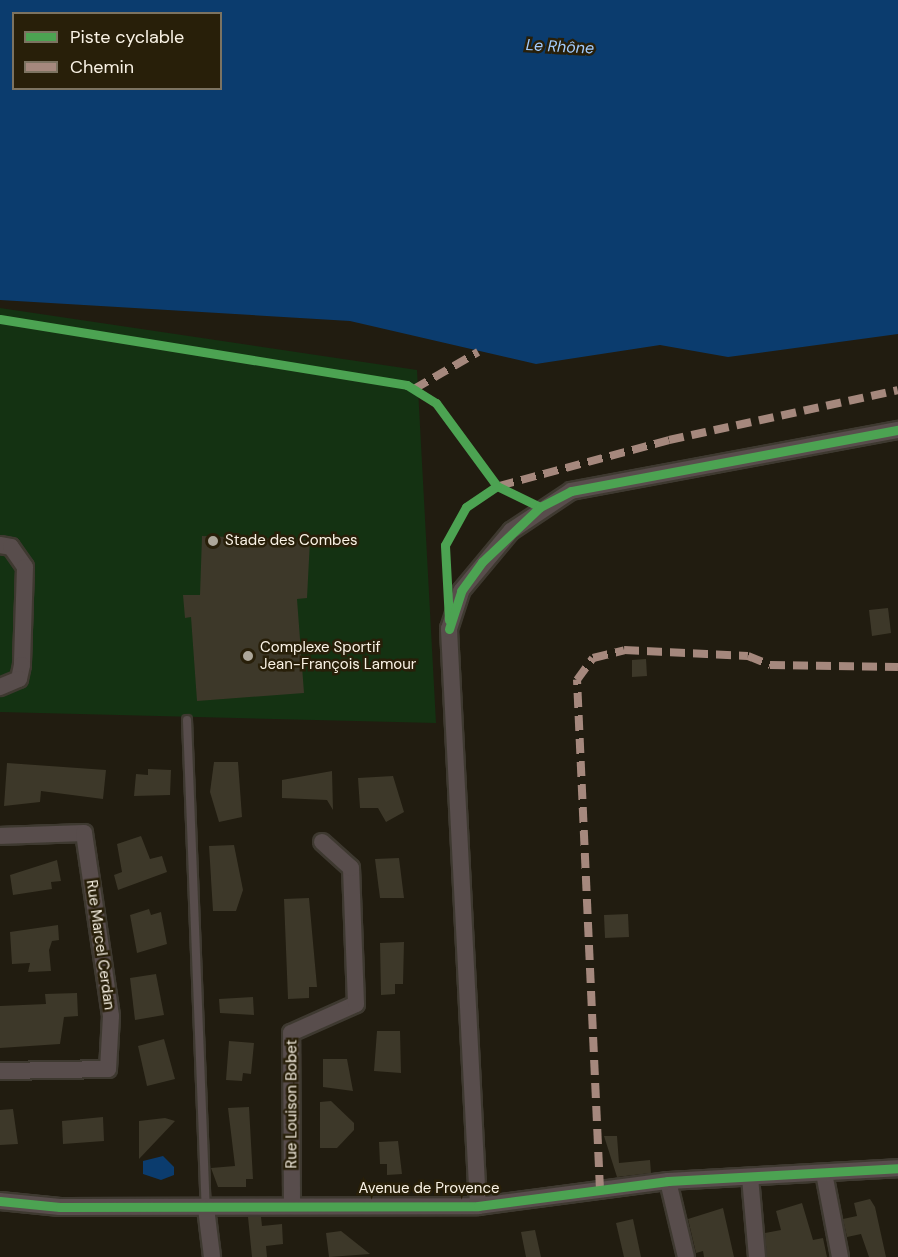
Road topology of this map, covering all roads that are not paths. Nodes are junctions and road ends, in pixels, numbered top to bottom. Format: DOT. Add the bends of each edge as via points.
graph roads {
  1 [pos="898,430"];
  2 [pos="0,545"];
  3 [pos="0,687"];
  4 [pos="187,720"];
  5 [pos="0,836"];
  6 [pos="322,842"];
  7 [pos="0,1071"];
  8 [pos="896,1168"];
  9 [pos="824,1173"];
  10 [pos="750,1178"];
  11 [pos="668,1181"];
  12 [pos="0,1201"];
  13 [pos="292,1203"];
  14 [pos="478,1206"];
  15 [pos="206,1208"];
  16 [pos="212,1257"];
  17 [pos="686,1257"];
  18 [pos="757,1257"];
  19 [pos="840,1257"];
  1 -- 14 [label="street" via="571,491 511,531 461,591 449,629"];
  2 -- 3 [label="street" via="11,547 25,567 22,665 19,679"];
  4 -- 15 [label="lane"];
  5 -- 7 [label="street, Rue Marcel Cerdan" via="84,834 111,1016 108,1069"];
  6 -- 13 [label="street, Rue Louison Bobet" via="351,868 356,1004 291,1033"];
  8 -- 9 [label="street, Avenue de Provence"];
  9 -- 10 [label="street, Avenue de Provence"];
  9 -- 19 [label="street"];
  10 -- 11 [label="street, Avenue de Provence"];
  10 -- 18 [label="street"];
  11 -- 14 [label="street, Avenue de Provence"];
  11 -- 17 [label="street"];
  12 -- 15 [label="street, Avenue de Provence" via="60,1207"];
  13 -- 14 [label="street, Avenue de Provence"];
  13 -- 15 [label="street, Avenue de Provence"];
  15 -- 16 [label="street"];
}
